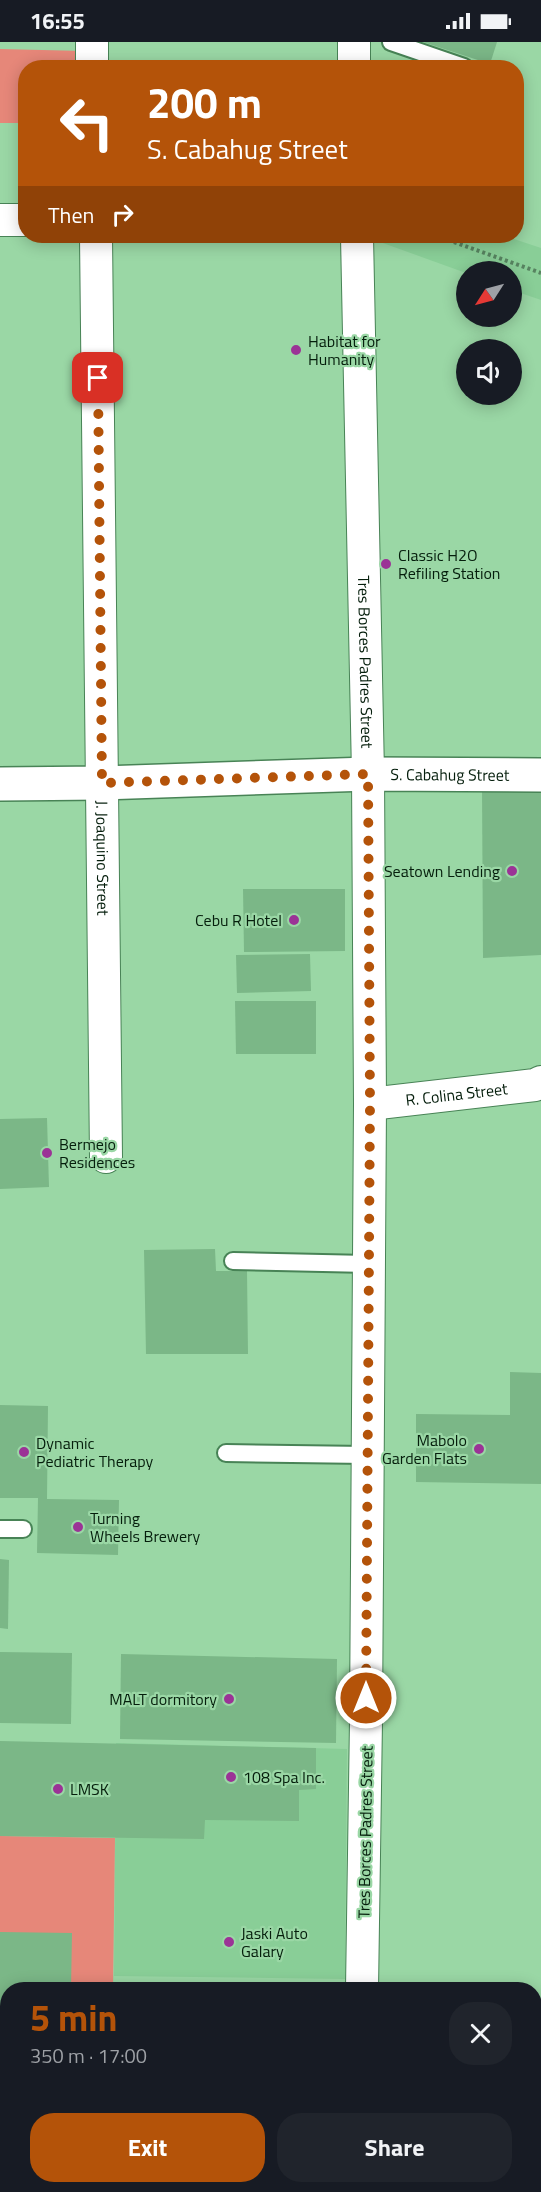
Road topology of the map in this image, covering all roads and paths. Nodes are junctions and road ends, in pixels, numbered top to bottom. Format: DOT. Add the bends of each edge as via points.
graph roads {
  1 [pos="92,42"];
  2 [pos="354,42"];
  3 [pos="391,42"];
  4 [pos="92,60"];
  5 [pos="354,60"];
  6 [pos="444,60"];
  7 [pos="0,220"];
  8 [pos="18,220"];
  9 [pos="96,243"];
  10 [pos="357,243"];
  11 [pos="456,243"];
  12 [pos="541,273"];
  13 [pos="368,774"];
  14 [pos="541,775"];
  15 [pos="102,783"];
  16 [pos="0,784"];
  17 [pos="541,1082"];
  18 [pos="370,1104"];
  19 [pos="106,1157"];
  20 [pos="233,1261"];
  21 [pos="368,1264"];
  22 [pos="226,1453"];
  23 [pos="367,1455"];
  24 [pos="0,1529"];
  25 [pos="23,1529"];
  26 [pos="362,1982"];
  1 -- 4 [label="street"];
  2 -- 5 [label="street"];
  3 -- 6 [label="lane"];
  7 -- 8 [label="street"];
  9 -- 15 [label="street, J. Joaquino Street"];
  10 -- 13 [label="street, Tres Borces Padres Street"];
  11 -- 12 [label="path"];
  13 -- 14 [label="street, S. Cabahug Street"];
  13 -- 15 [label="street, S. Cabahug Street"];
  13 -- 18 [label="street, Tres Borces Padres Street"];
  15 -- 16 [label="street, S. Cabahug Street"];
  15 -- 19 [label="street, J. Joaquino Street"];
  17 -- 18 [label="street, R. Colina Street"];
  18 -- 21 [label="street, Tres Borces Padres Street"];
  20 -- 21 [label="lane"];
  21 -- 23 [label="street, Tres Borces Padres Street"];
  22 -- 23 [label="lane"];
  23 -- 26 [label="street, Tres Borces Padres Street"];
  24 -- 25 [label="lane"];
}
